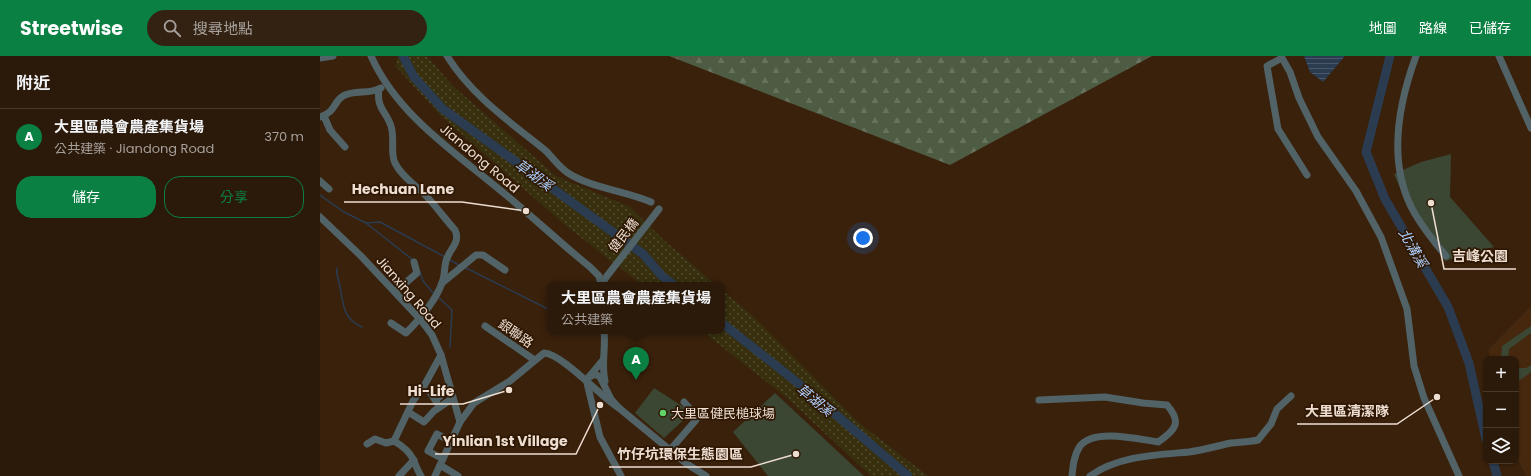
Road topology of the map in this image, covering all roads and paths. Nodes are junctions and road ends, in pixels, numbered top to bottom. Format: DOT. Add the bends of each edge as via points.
graph roads {
  1 [pos="333,56"];
  2 [pos="372,56"];
  3 [pos="447,56"];
  4 [pos="1416,56"];
  5 [pos="1499,56"];
  6 [pos="321,57"];
  7 [pos="387,85"];
  8 [pos="379,90"];
  9 [pos="322,116"];
  10 [pos="1531,128"];
  11 [pos="345,147"];
  12 [pos="1307,175"];
  13 [pos="320,181"];
  14 [pos="329,189"];
  15 [pos="652,202"];
  16 [pos="659,209"];
  17 [pos="320,217"];
  18 [pos="1446,256"];
  19 [pos="414,262"];
  20 [pos="505,270"];
  21 [pos="600,282"];
  22 [pos="603,282"];
  23 [pos="442,283"];
  24 [pos="395,292"];
  25 [pos="420,319"];
  26 [pos="391,323"];
  27 [pos="486,326"];
  28 [pos="604,334"];
  29 [pos="441,355"];
  30 [pos="533,360"];
  31 [pos="603,360"];
  32 [pos="578,375"];
  33 [pos="590,379"];
  34 [pos="602,380"];
  35 [pos="450,387"];
  36 [pos="607,389"];
  37 [pos="430,392"];
  38 [pos="1291,396"];
  39 [pos="453,398"];
  40 [pos="1039,400"];
  41 [pos="684,402"];
  42 [pos="438,404"];
  43 [pos="619,408"];
  44 [pos="408,412"];
  45 [pos="460,422"];
  46 [pos="394,441"];
  47 [pos="452,442"];
  48 [pos="368,444"];
  49 [pos="670,450"];
  50 [pos="414,460"];
  51 [pos="442,462"];
  52 [pos="403,474"];
  53 [pos="421,476"];
  54 [pos="435,476"];
  55 [pos="458,476"];
  56 [pos="621,476"];
  57 [pos="706,476"];
  58 [pos="1072,476"];
  59 [pos="1090,476"];
  60 [pos="1460,476"];
  1 -- 6 [label="street"];
  2 -- 7 [label="street, Jiandong Road"];
  3 -- 15 [label="street" via="455,69 496,113 547,152 567,173 606,189"];
  4 -- 18 [label="street" via="1404,98 1398,136 1401,178 1415,213"];
  5 -- 10 [label="street"];
  7 -- 8 [label="street"];
  7 -- 21 [label="street, Jiandong Road" via="418,120 453,153 590,267 599,276"];
  8 -- 9 [label="street" via="344,96 329,114"];
  8 -- 23 [label="street" via="379,106 391,126 394,162 429,198 458,236 446,262"];
  9 -- 11 [label="street"];
  12 -- 60 [label="street" via="1278,128 1267,66 1282,58 1318,137 1356,191 1381,237 1407,309 1414,366 1424,398"];
  13 -- 14 [label="street"];
  16 -- 22 [label="street, 健民橋"];
  17 -- 24 [label="street, Jianxing Road"];
  19 -- 24 [label="street" via="417,273"];
  20 -- 23 [label="street" via="483,255 476,254"];
  23 -- 25 [label="street"];
  24 -- 25 [label="street, Jianxing Road"];
  25 -- 26 [label="street" via="406,333"];
  25 -- 29 [label="street, Jianxing Road" via="432,335"];
  27 -- 30 [label="street, 銀聯路"];
  28 -- 31 [label="street" via="606,345"];
  29 -- 35 [label="street, Jianxing Road"];
  29 -- 44 [label="street"];
  30 -- 32 [label="street" via="544,353 549,353"];
  30 -- 45 [label="street" via="510,381 474,403"];
  31 -- 33 [label="street"];
  31 -- 36 [label="street"];
  32 -- 33 [label="street"];
  32 -- 33 [label="street" via="584,374"];
  33 -- 34 [label="street" via="597,375"];
  33 -- 34 [label="street" via="597,387"];
  33 -- 43 [label="street" via="597,391"];
  33 -- 56 [label="street" via="600,437"];
  34 -- 36 [label="street"];
  35 -- 39 [label="street, Jianxing Road"];
  35 -- 42 [label="street"];
  36 -- 43 [label="street"];
  37 -- 42 [label="street"];
  38 -- 59 [label="street" via="1277,409 1271,424 1258,440 1230,443 1206,450 1136,457 1121,463 1112,463"];
  39 -- 42 [label="street"];
  39 -- 45 [label="street, Jianxing Road"];
  40 -- 58 [label="street" via="1105,396 1167,405 1175,414 1176,423 1173,428 1158,442 1106,436 1088,440 1080,446 1074,460"];
  41 -- 49 [label="street" via="696,420"];
  42 -- 44 [label="street" via="424,422"];
  43 -- 49 [label="street"];
  44 -- 46 [label="street"];
  45 -- 47 [label="street"];
  46 -- 48 [label="street" via="386,443 375,439"];
  46 -- 50 [label="street"];
  47 -- 51 [label="street"];
  47 -- 51 [label="street" via="437,434 428,451"];
  49 -- 57 [label="street"];
  50 -- 52 [label="street"];
  50 -- 53 [label="street"];
  51 -- 54 [label="street"];
  51 -- 55 [label="street"];
}
